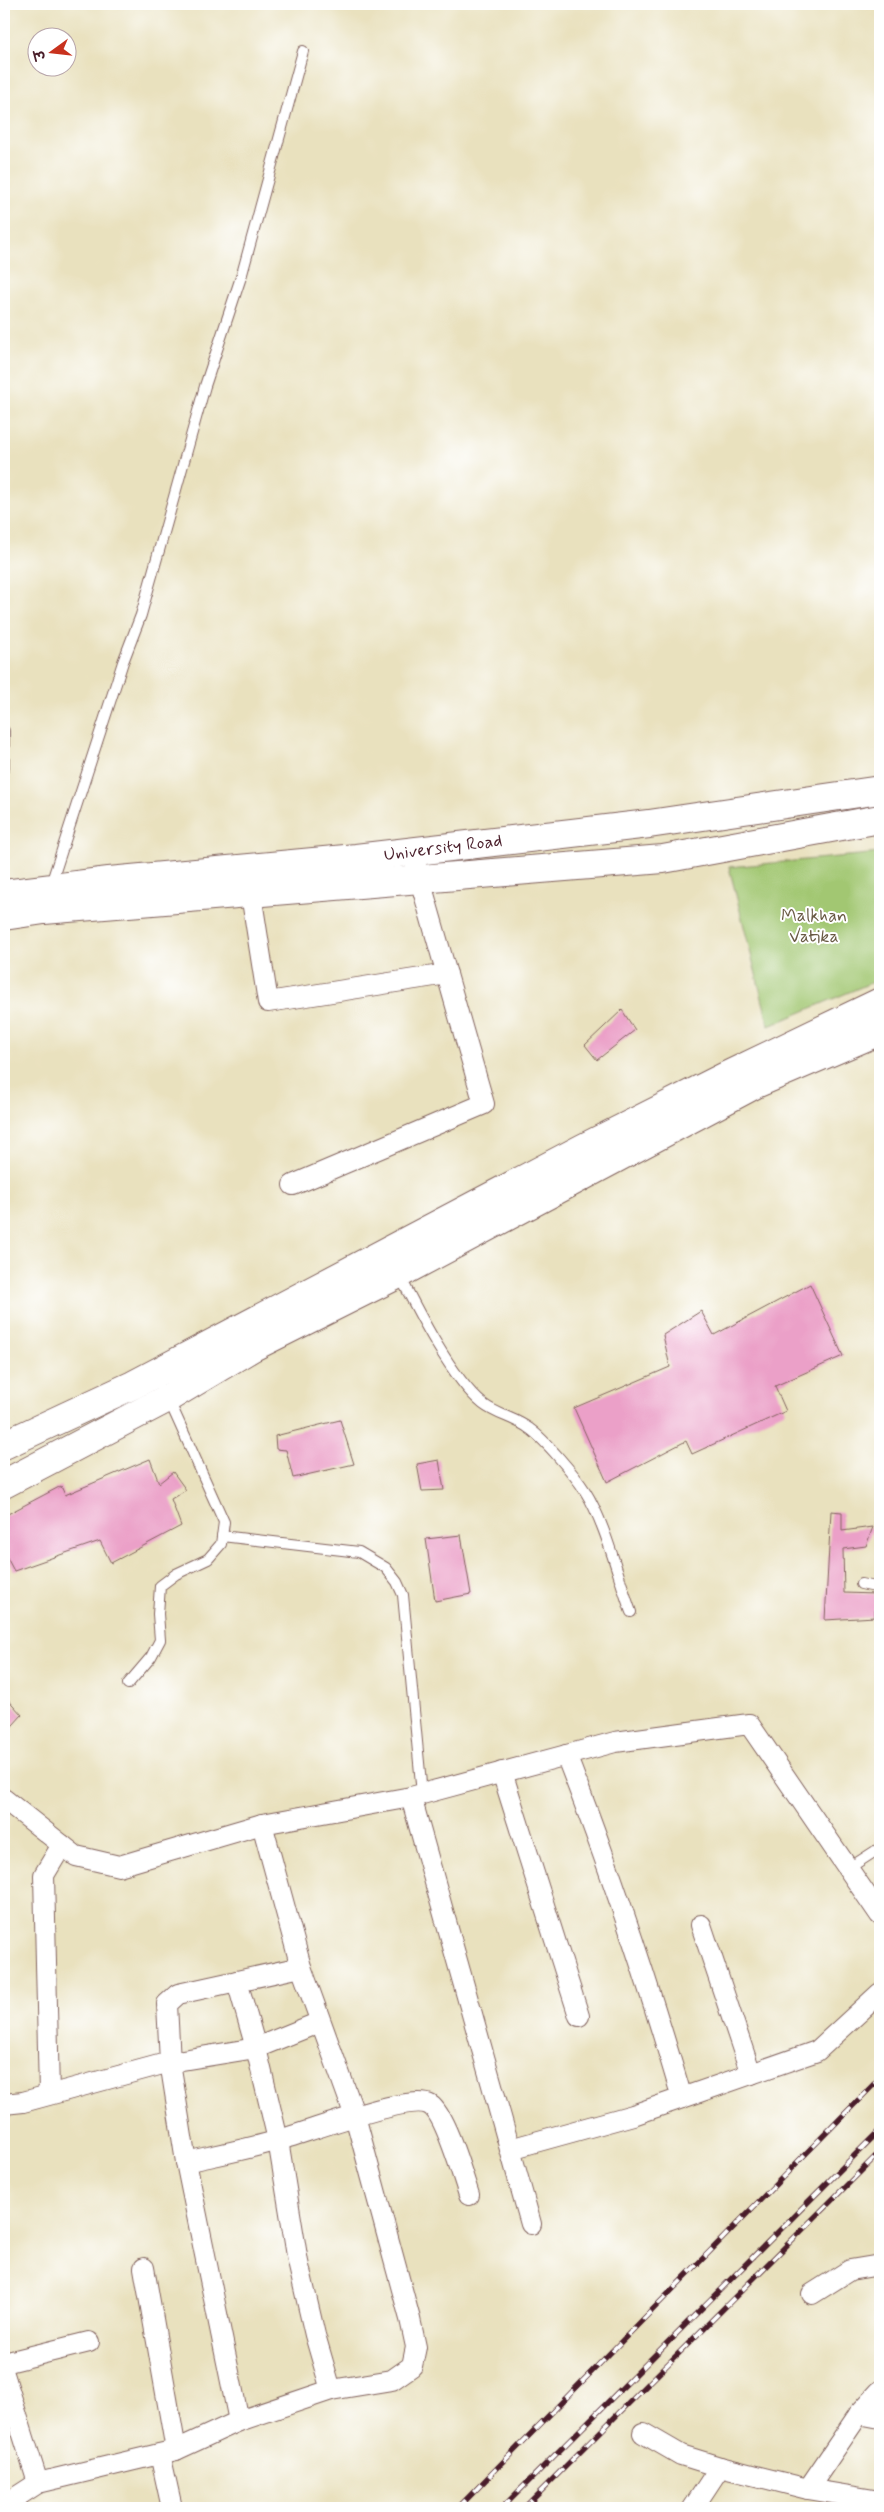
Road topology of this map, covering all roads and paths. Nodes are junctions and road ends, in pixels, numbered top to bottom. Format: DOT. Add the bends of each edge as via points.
graph roads {
  1 [pos="304,51"];
  2 [pos="4,731"];
  3 [pos="4,768"];
  4 [pos="880,790"];
  5 [pos="880,819"];
  6 [pos="412,852"];
  7 [pos="420,880"];
  8 [pos="50,888"];
  9 [pos="4,894"];
  10 [pos="251,894"];
  11 [pos="4,916"];
  12 [pos="446,974"];
  13 [pos="880,1002"];
  14 [pos="880,1031"];
  15 [pos="293,1185"];
  16 [pos="393,1262"];
  17 [pos="168,1398"];
  18 [pos="4,1445"];
  19 [pos="4,1484"];
  20 [pos="222,1536"];
  21 [pos="861,1584"];
  22 [pos="880,1588"];
  23 [pos="631,1612"];
  24 [pos="128,1684"];
  25 [pos="566,1755"];
  26 [pos="502,1772"];
  27 [pos="417,1796"];
  28 [pos="4,1799"];
  29 [pos="262,1824"];
  30 [pos="62,1845"];
  31 [pos="880,1848"];
  32 [pos="849,1868"];
  33 [pos="880,1916"];
  34 [pos="701,1925"];
  35 [pos="300,1967"];
  36 [pos="237,1981"];
  37 [pos="880,1993"];
  38 [pos="579,2016"];
  39 [pos="320,2022"];
  40 [pos="256,2048"];
  41 [pos="170,2062"];
  42 [pos="751,2074"];
  43 [pos="49,2094"];
  44 [pos="682,2098"];
  45 [pos="4,2104"];
  46 [pos="355,2116"];
  47 [pos="278,2140"];
  48 [pos="510,2149"];
  49 [pos="186,2162"];
  50 [pos="469,2195"];
  51 [pos="530,2224"];
  52 [pos="880,2264"];
  53 [pos="144,2268"];
  54 [pos="812,2294"];
  55 [pos="89,2342"];
  56 [pos="4,2362"];
  57 [pos="4,2374"];
  58 [pos="331,2390"];
  59 [pos="880,2391"];
  60 [pos="859,2414"];
  61 [pos="880,2418"];
  62 [pos="239,2421"];
  63 [pos="643,2433"];
  64 [pos="168,2452"];
  65 [pos="720,2466"];
  66 [pos="38,2483"];
  67 [pos="808,2490"];
  68 [pos="880,2501"];
  69 [pos="851,2503"];
  70 [pos="4,2505"];
  71 [pos="172,2508"];
  72 [pos="693,2508"];
  1 -- 8 [label="lane" via="141,616 122,662"];
  2 -- 3 [label="lane"];
  4 -- 6 [label="main road, University Road" via="649,824"];
  5 -- 7 [label="main road, University Road" via="663,859"];
  6 -- 7 [label="street"];
  6 -- 8 [label="main road, University Road"];
  7 -- 10 [label="main road, University Road"];
  7 -- 12 [label="street"];
  8 -- 9 [label="main road, University Road"];
  10 -- 11 [label="main road, University Road"];
  10 -- 12 [label="street" via="268,1002"];
  12 -- 15 [label="street" via="484,1104"];
  13 -- 16 [label="main road" via="728,1074"];
  14 -- 16 [label="main road" via="756,1084"];
  16 -- 17 [label="main road"];
  16 -- 18 [label="main road"];
  16 -- 23 [label="lane" via="419,1316 482,1404 530,1428 585,1491 596,1512"];
  17 -- 19 [label="main road"];
  17 -- 20 [label="lane" via="224,1522"];
  20 -- 24 [label="lane" via="221,1544 208,1559 176,1574 160,1586 160,1640 151,1657"];
  20 -- 27 [label="lane" via="359,1552 386,1568 397,1582 403,1595"];
  21 -- 22 [label="lane"];
  25 -- 26 [label="street"];
  25 -- 32 [label="street" via="615,1742 749,1724"];
  25 -- 44 [label="street" via="622,1907"];
  26 -- 27 [label="street"];
  26 -- 38 [label="street"];
  27 -- 29 [label="street"];
  27 -- 48 [label="street"];
  28 -- 30 [label="street"];
  29 -- 30 [label="street" via="119,1866 76,1856"];
  29 -- 35 [label="street"];
  30 -- 43 [label="street" via="44,1875"];
  31 -- 32 [label="lane"];
  32 -- 33 [label="street"];
  34 -- 42 [label="street"];
  35 -- 36 [label="street"];
  35 -- 39 [label="street"];
  36 -- 40 [label="street"];
  36 -- 41 [label="street" via="178,1994 167,2004"];
  37 -- 42 [label="street" via="817,2051"];
  39 -- 40 [label="street"];
  39 -- 46 [label="street"];
  40 -- 41 [label="street"];
  40 -- 47 [label="street"];
  41 -- 43 [label="street"];
  41 -- 49 [label="street"];
  42 -- 44 [label="street"];
  43 -- 45 [label="street"];
  44 -- 48 [label="street"];
  46 -- 47 [label="street"];
  46 -- 50 [label="street" via="414,2102 429,2104 446,2130"];
  46 -- 58 [label="street" via="416,2347 412,2366 392,2380"];
  47 -- 49 [label="street"];
  47 -- 58 [label="street" via="298,2262"];
  48 -- 51 [label="street"];
  49 -- 62 [label="street"];
  52 -- 54 [label="street" via="850,2270"];
  53 -- 64 [label="street"];
  55 -- 56 [label="street"];
  57 -- 66 [label="street"];
  58 -- 62 [label="street"];
  59 -- 60 [label="street"];
  60 -- 61 [label="street"];
  60 -- 67 [label="street"];
  62 -- 64 [label="street"];
  63 -- 65 [label="street" via="681,2455"];
  64 -- 66 [label="street"];
  64 -- 71 [label="street"];
  65 -- 67 [label="street"];
  65 -- 72 [label="street"];
  66 -- 70 [label="street"];
  67 -- 69 [label="street"];
  68 -- 69 [label="street"];
}
